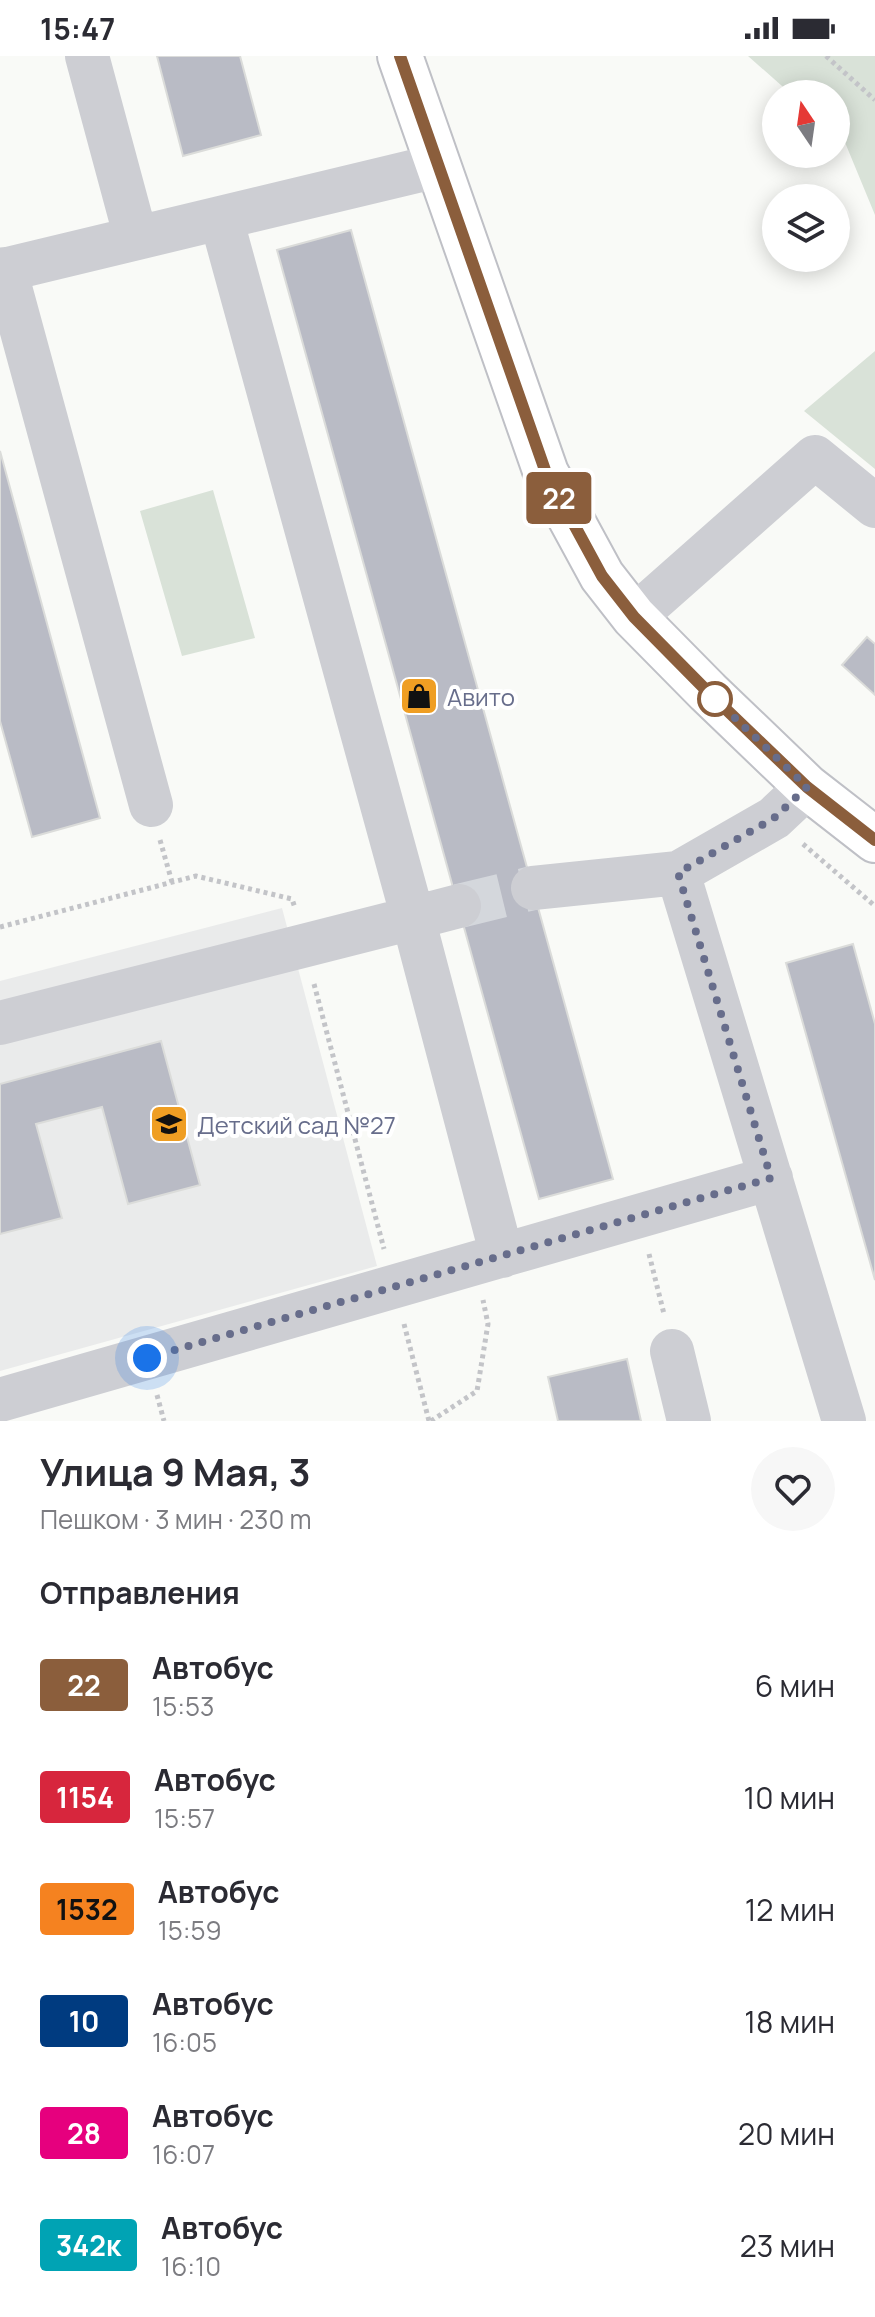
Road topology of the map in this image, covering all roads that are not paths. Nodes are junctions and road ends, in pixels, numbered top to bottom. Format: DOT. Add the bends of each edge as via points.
graph roads {
  1 [pos="87,56"];
  2 [pos="400,56"];
  3 [pos="437,166"];
  4 [pos="221,218"];
  5 [pos="136,238"];
  6 [pos="2,270"];
  7 [pos="875,506"];
  8 [pos="634,617"];
  9 [pos="807,787"];
  10 [pos="151,805"];
  11 [pos="875,840"];
  12 [pos="678,873"];
  13 [pos="533,888"];
  14 [pos="459,906"];
  15 [pos="413,918"];
  16 [pos="0,1023"];
  17 [pos="771,1178"];
  18 [pos="489,1260"];
  19 [pos="672,1351"];
  20 [pos="0,1400"];
  21 [pos="689,1421"];
  22 [pos="844,1421"];
  1 -- 5 [label="street"];
  2 -- 3 [label="main road"];
  3 -- 4 [label="street"];
  3 -- 8 [label="main road" via="546,473 602,576"];
  4 -- 5 [label="street"];
  4 -- 15 [label="street"];
  5 -- 6 [label="street"];
  6 -- 10 [label="street"];
  7 -- 8 [label="street" via="815,457"];
  8 -- 9 [label="main road"];
  9 -- 11 [label="main road"];
  9 -- 12 [label="street" via="774,818"];
  12 -- 13 [label="street"];
  12 -- 17 [label="street"];
  14 -- 15 [label="street"];
  15 -- 16 [label="street"];
  15 -- 18 [label="street"];
  17 -- 18 [label="street"];
  17 -- 22 [label="street"];
  18 -- 20 [label="street"];
  19 -- 21 [label="street"];
}
